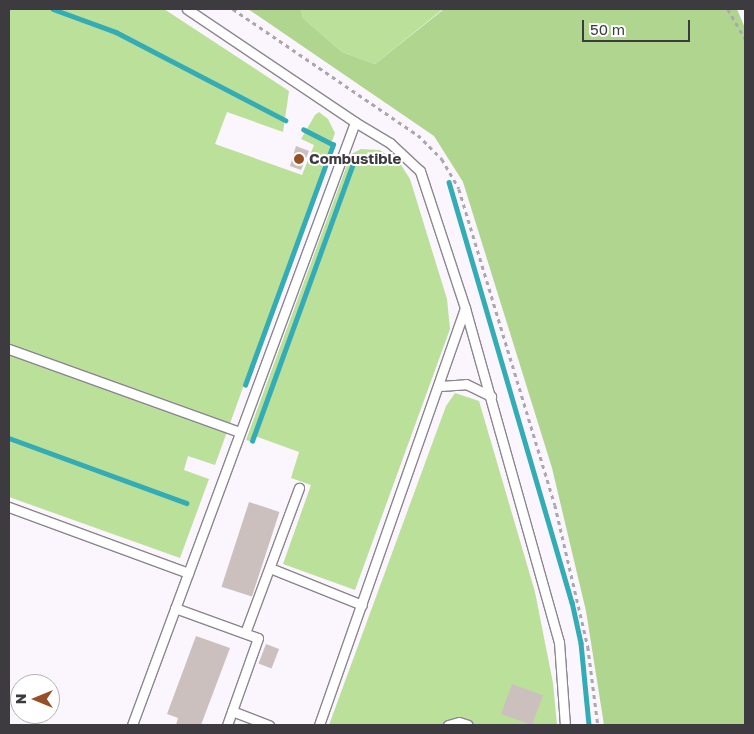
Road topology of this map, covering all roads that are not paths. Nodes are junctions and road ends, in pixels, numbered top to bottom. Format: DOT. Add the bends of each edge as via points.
graph roads {
  1 [pos="187,9"];
  2 [pos="355,122"];
  3 [pos="465,308"];
  4 [pos="9,349"];
  5 [pos="440,386"];
  6 [pos="491,396"];
  7 [pos="239,432"];
  8 [pos="299,488"];
  9 [pos="9,507"];
  10 [pos="270,568"];
  11 [pos="188,573"];
  12 [pos="362,605"];
  13 [pos="174,608"];
  14 [pos="245,633"];
  15 [pos="232,711"];
  16 [pos="132,725"];
  17 [pos="227,725"];
  18 [pos="269,725"];
  19 [pos="318,725"];
  20 [pos="448,725"];
  21 [pos="468,725"];
  22 [pos="565,725"];
  1 -- 2 [label="lane"];
  2 -- 3 [label="lane" via="390,143 420,171"];
  2 -- 7 [label="lane"];
  3 -- 5 [label="lane"];
  3 -- 6 [label="lane"];
  4 -- 7 [label="lane"];
  5 -- 6 [label="lane" via="466,384"];
  5 -- 12 [label="lane"];
  6 -- 22 [label="lane" via="559,642"];
  7 -- 11 [label="lane"];
  8 -- 10 [label="lane"];
  9 -- 11 [label="lane"];
  10 -- 12 [label="lane"];
  10 -- 14 [label="lane"];
  11 -- 13 [label="lane"];
  12 -- 19 [label="lane"];
  13 -- 14 [label="lane"];
  13 -- 16 [label="lane"];
  14 -- 15 [label="lane" via="258,638"];
  15 -- 17 [label="lane"];
  15 -- 18 [label="lane"];
  20 -- 21 [label="lane" via="459,722"];
}
